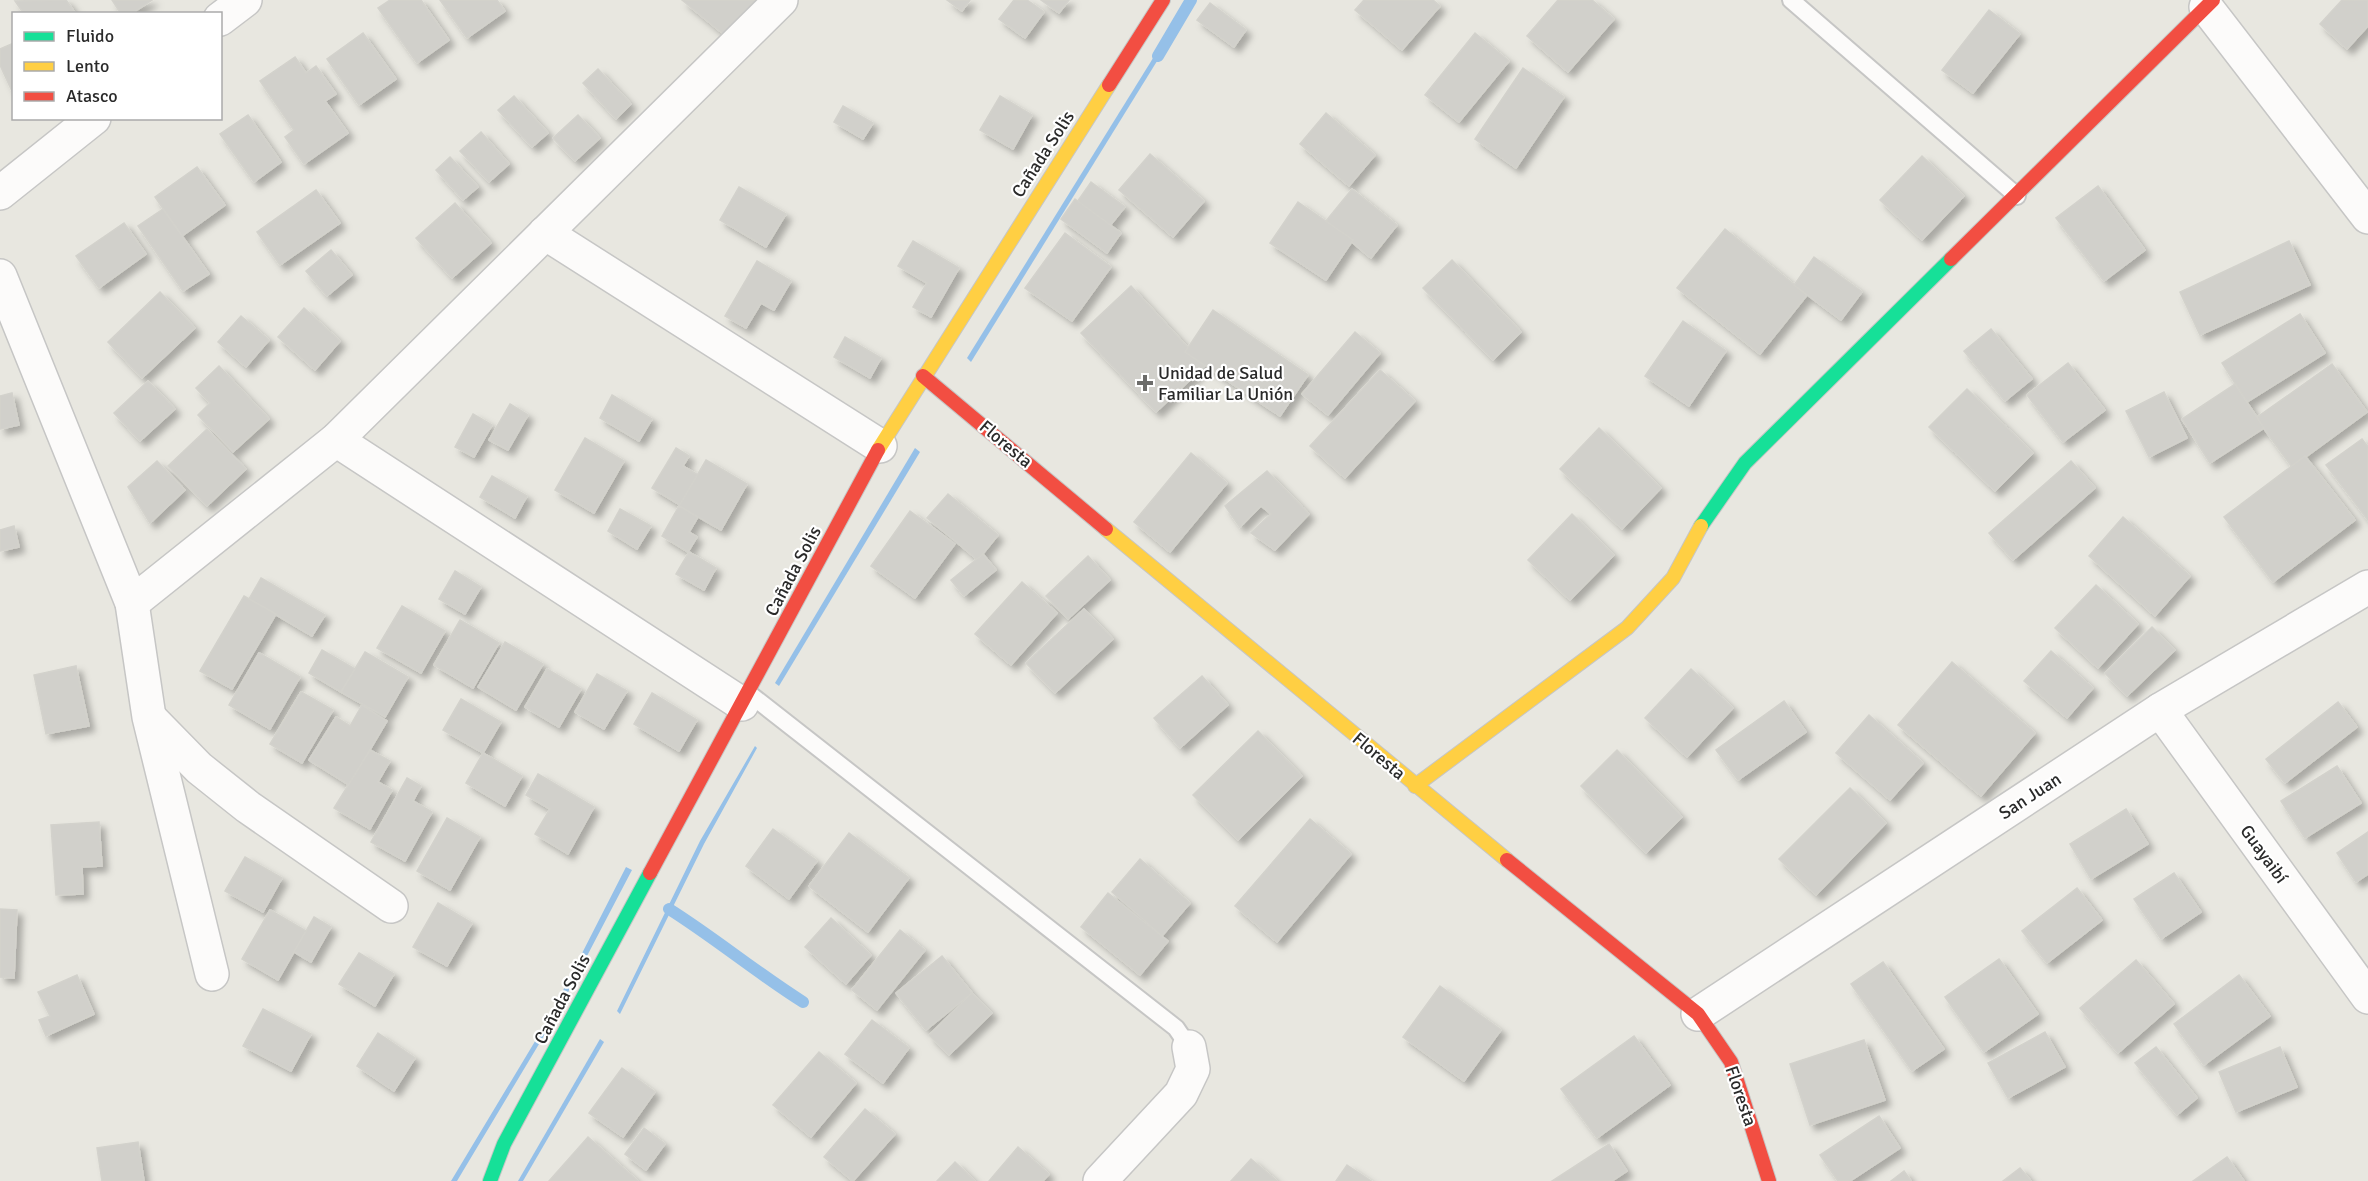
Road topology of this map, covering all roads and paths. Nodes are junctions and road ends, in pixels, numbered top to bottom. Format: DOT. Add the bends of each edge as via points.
graph roads {
  1 [pos="244,0"];
  2 [pos="781,0"];
  3 [pos="1791,0"];
  4 [pos="2210,3"];
  5 [pos="1153,5"];
  6 [pos="222,17"];
  7 [pos="91,120"];
  8 [pos="0,193"];
  9 [pos="2017,196"];
  10 [pos="2368,217"];
  11 [pos="545,233"];
  12 [pos="0,276"];
  13 [pos="923,375"];
  14 [pos="336,440"];
  15 [pos="879,446"];
  16 [pos="2368,587"];
  17 [pos="132,603"];
  18 [pos="745,698"];
  19 [pos="2160,710"];
  20 [pos="149,717"];
  21 [pos="1415,786"];
  22 [pos="391,906"];
  23 [pos="212,974"];
  24 [pos="2368,997"];
  25 [pos="1698,1014"];
  26 [pos="1189,1047"];
  27 [pos="490,1181"];
  28 [pos="1100,1181"];
  29 [pos="1769,1181"];
  1 -- 6 [label="street"];
  2 -- 11 [label="street"];
  3 -- 9 [label="lane"];
  4 -- 9 [label="street"];
  4 -- 10 [label="street"];
  5 -- 13 [label="street, Cañada Solis"];
  7 -- 8 [label="street"];
  9 -- 21 [label="street" via="1745,463 1706,518 1673,578 1627,628"];
  11 -- 14 [label="street"];
  11 -- 15 [label="street"];
  12 -- 17 [label="street"];
  13 -- 15 [label="street, Cañada Solis"];
  13 -- 21 [label="street, Floresta"];
  14 -- 17 [label="street"];
  14 -- 18 [label="street"];
  15 -- 18 [label="street, Cañada Solis"];
  16 -- 19 [label="street, San Juan"];
  17 -- 20 [label="street"];
  18 -- 26 [label="lane" via="1176,1028"];
  18 -- 27 [label="street, Cañada Solis" via="504,1144"];
  19 -- 24 [label="street, Guayaibí"];
  19 -- 25 [label="street, San Juan"];
  20 -- 22 [label="street" via="199,768 248,807"];
  20 -- 23 [label="street"];
  21 -- 25 [label="street, Floresta"];
  25 -- 29 [label="street, Floresta" via="1731,1062"];
  26 -- 28 [label="street" via="1193,1069 1181,1094"];
}
